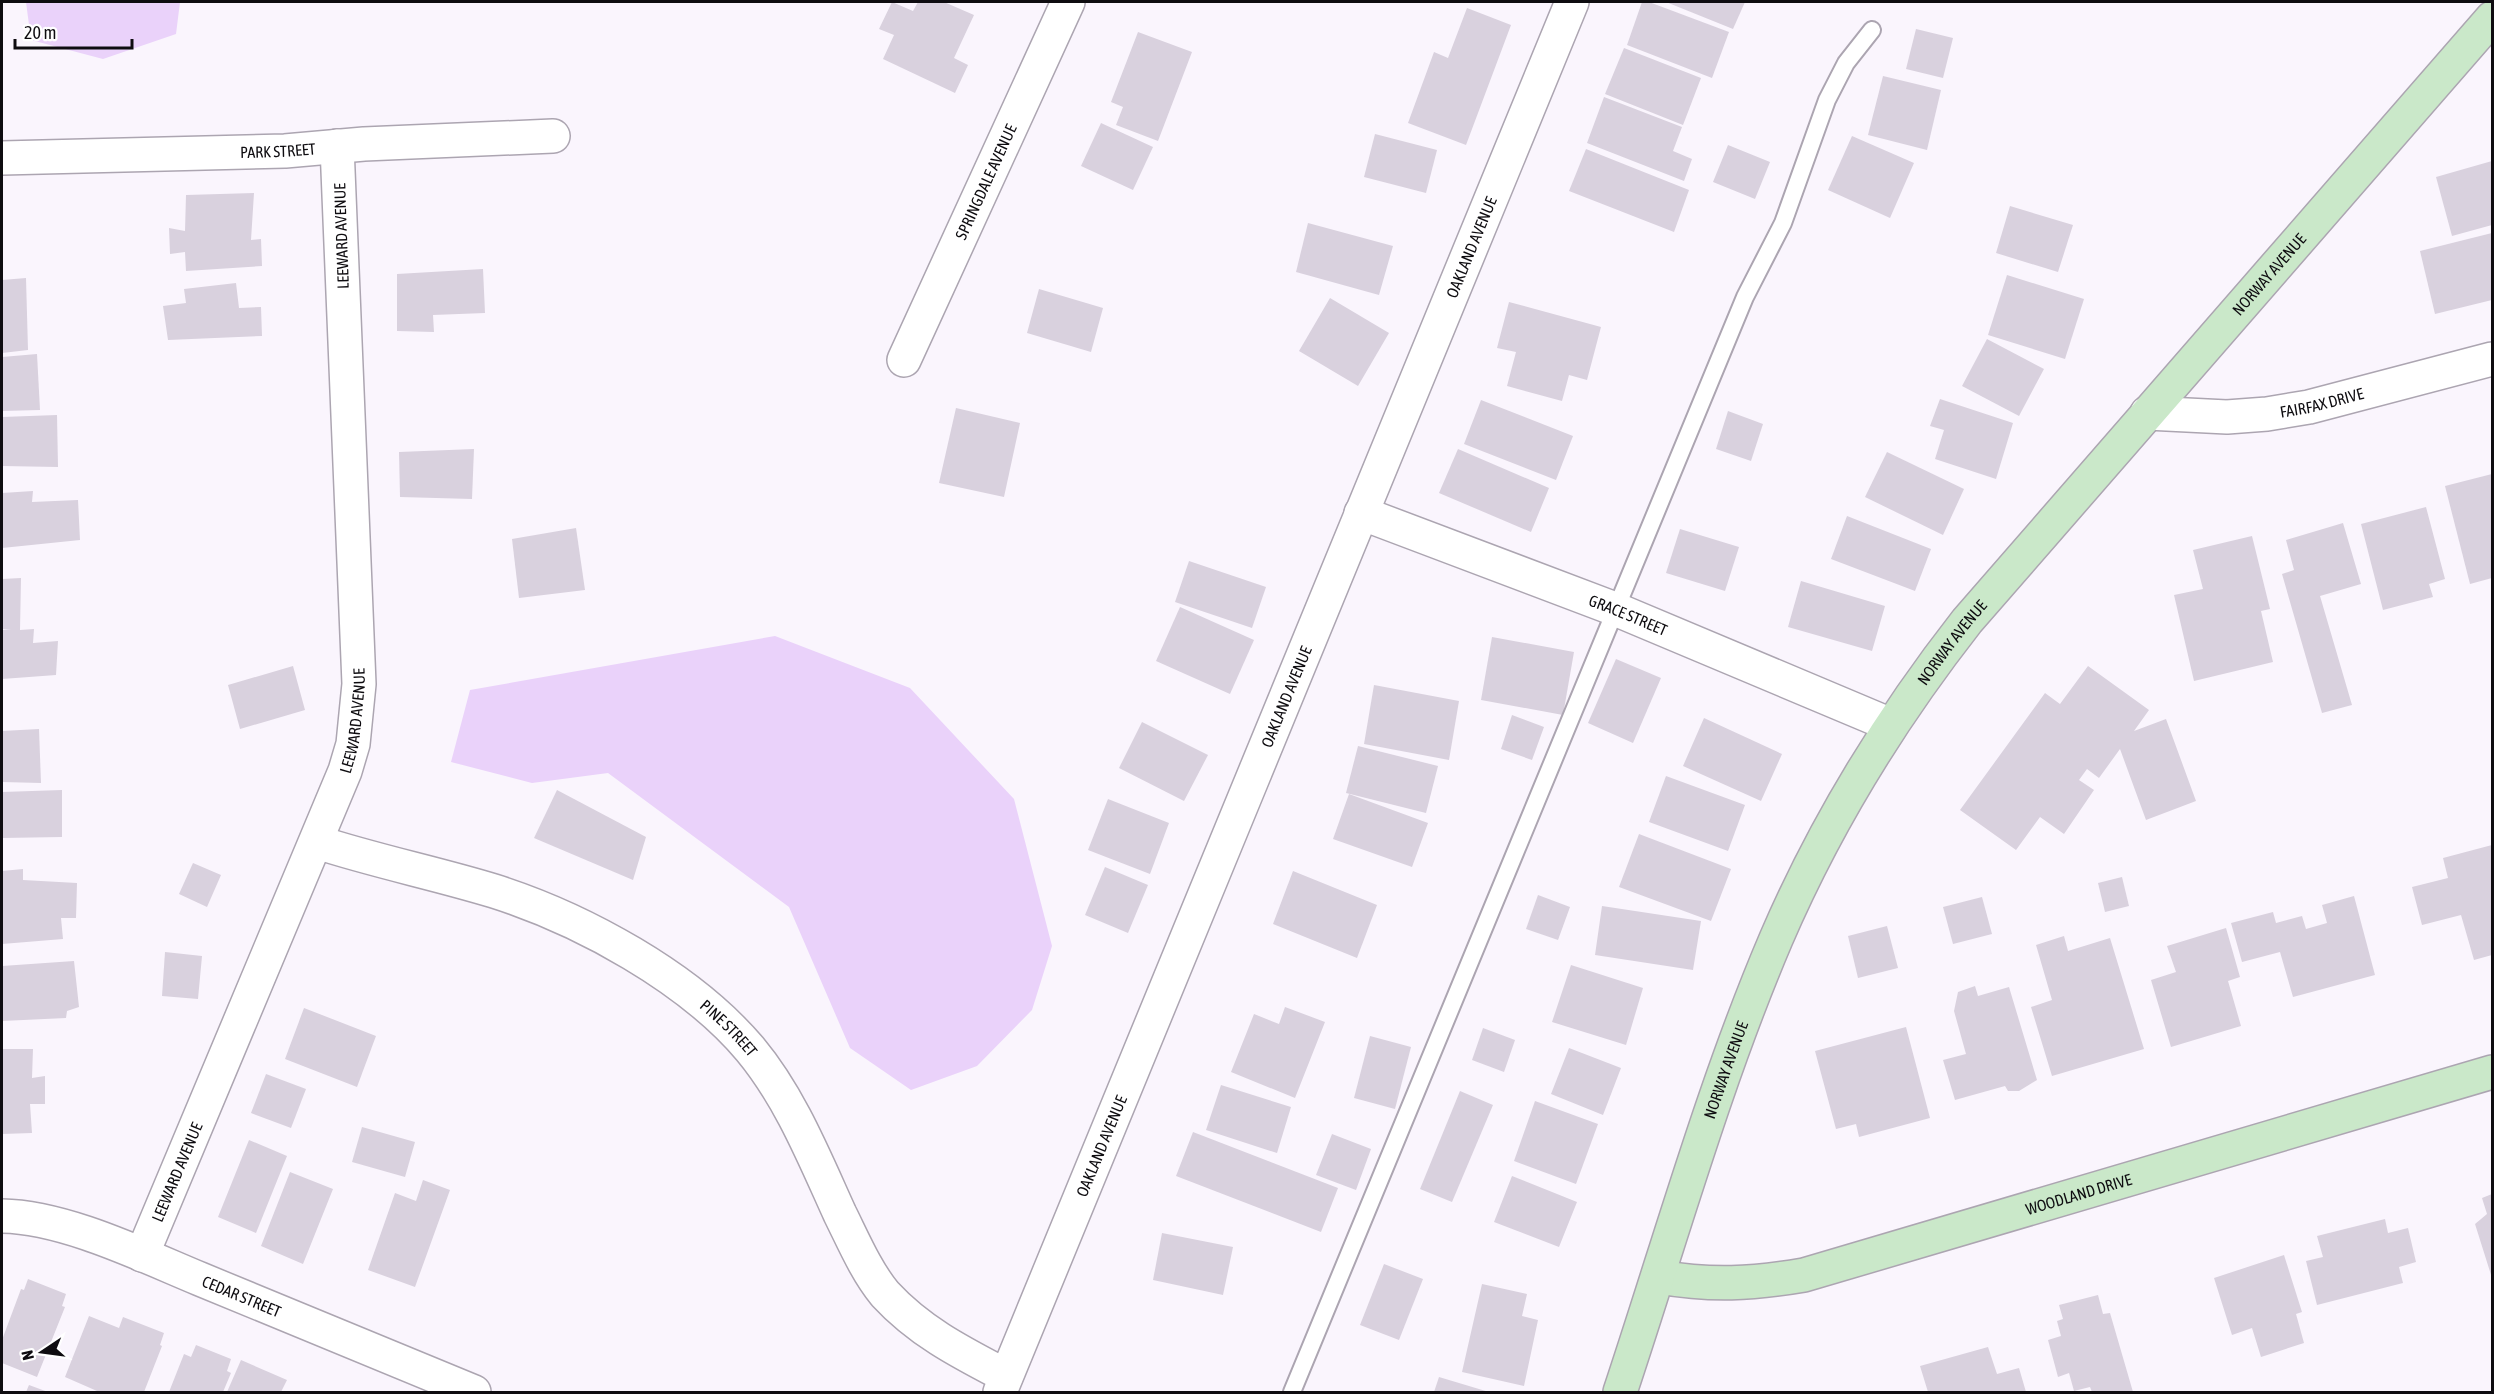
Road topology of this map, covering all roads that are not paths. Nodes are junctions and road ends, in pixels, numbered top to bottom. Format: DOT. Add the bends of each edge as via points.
graph roads {
  1 [pos="1068,2"];
  2 [pos="1572,2"];
  3 [pos="2493,18"];
  4 [pos="1872,30"];
  5 [pos="553,136"];
  6 [pos="337,146"];
  7 [pos="2,158"];
  8 [pos="2493,359"];
  9 [pos="904,360"];
  10 [pos="2147,413"];
  11 [pos="1361,513"];
  12 [pos="1615,609"];
  13 [pos="1891,725"];
  14 [pos="317,842"];
  15 [pos="2493,1072"];
  16 [pos="2,1216"];
  17 [pos="142,1255"];
  18 [pos="1659,1277"];
  19 [pos="1003,1384"];
  20 [pos="474,1392"];
  21 [pos="1292,1392"];
  22 [pos="1620,1392"];
  1 -- 9 [label="street, SPRINGDALE AVENUE"];
  2 -- 11 [label="street, OAKLAND AVENUE"];
  3 -- 10 [label="main road, NORWAY AVENUE"];
  4 -- 12 [label="lane" via="1846,63 1827,100 1783,223 1745,297"];
  5 -- 6 [label="street, PARK STREET"];
  6 -- 7 [label="street, PARK STREET" via="285,151"];
  6 -- 14 [label="street, LEEWARD AVENUE" via="359,684 345,771"];
  8 -- 10 [label="street, FAIRFAX DRIVE" via="2309,407 2267,414 2227,417"];
  10 -- 13 [label="main road, NORWAY AVENUE" via="1967,621"];
  11 -- 12 [label="street, GRACE STREET"];
  11 -- 19 [label="street, OAKLAND AVENUE"];
  12 -- 13 [label="street, GRACE STREET"];
  12 -- 21 [label="lane"];
  13 -- 18 [label="main road, NORWAY AVENUE" via="1839,812 1776,939 1715,1104"];
  14 -- 17 [label="street, LEEWARD AVENUE"];
  14 -- 19 [label="street, PINE STREET" via="436,874 549,911 598,935 691,993 724,1020 751,1050 794,1114 861,1256 884,1292 914,1321"];
  15 -- 18 [label="main road, WOODLAND DRIVE" via="1804,1275 1721,1284"];
  16 -- 17 [label="street, CEDAR STREET" via="70,1228"];
  17 -- 20 [label="street, CEDAR STREET"];
  18 -- 22 [label="main road, NORWAY AVENUE"];
}
